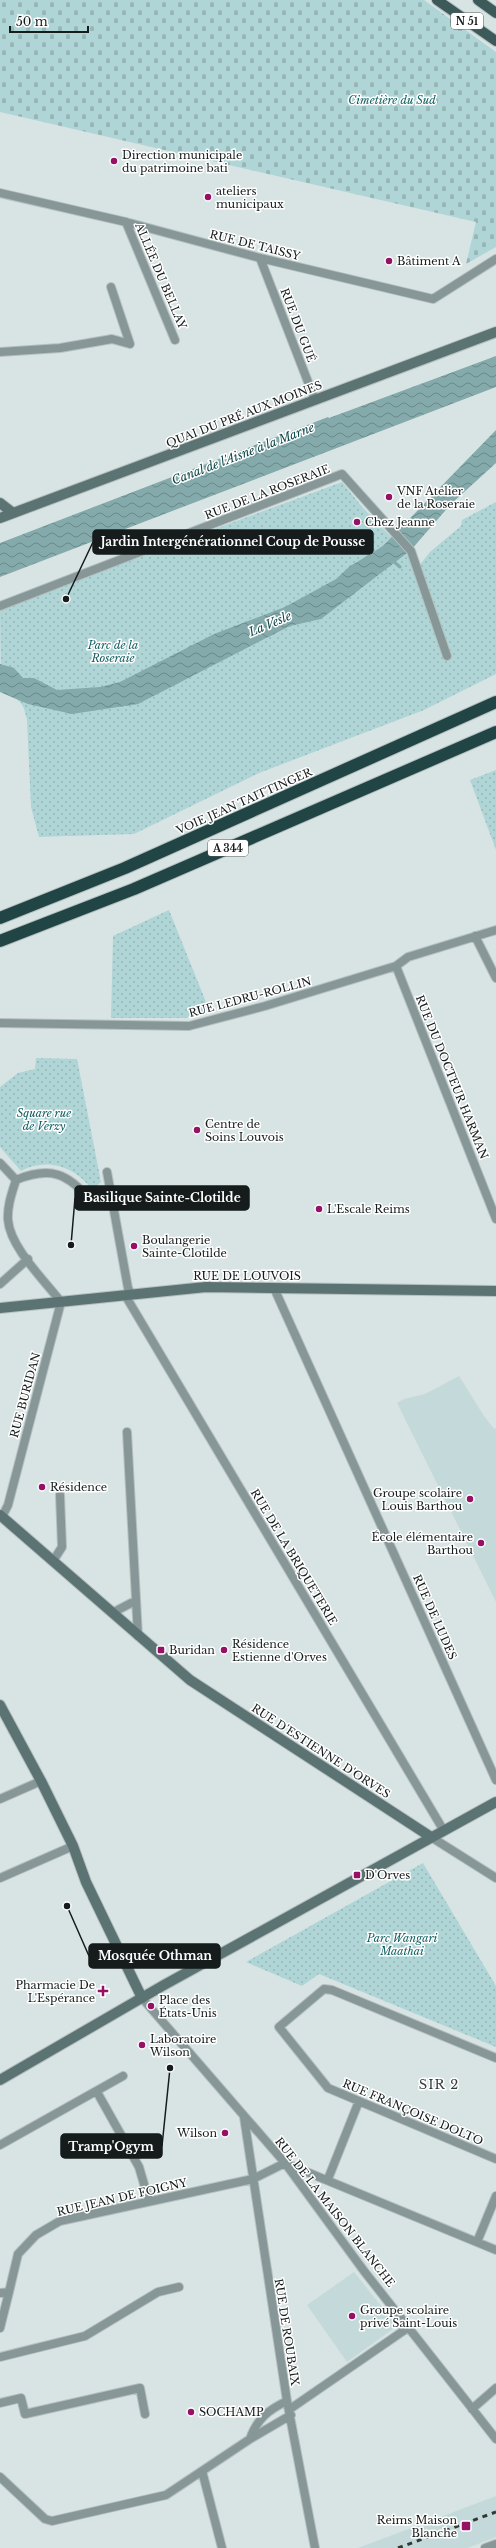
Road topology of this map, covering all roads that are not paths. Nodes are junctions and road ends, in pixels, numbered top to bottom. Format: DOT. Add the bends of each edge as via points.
graph roads {
  1 [pos="437,0"];
  2 [pos="478,0"];
  3 [pos="496,13"];
  4 [pos="496,41"];
  5 [pos="0,193"];
  6 [pos="126,222"];
  7 [pos="260,258"];
  8 [pos="496,259"];
  9 [pos="111,287"];
  10 [pos="496,332"];
  11 [pos="175,340"];
  12 [pos="0,352"];
  13 [pos="315,400"];
  14 [pos="0,503"];
  15 [pos="13,513"];
  16 [pos="0,518"];
  17 [pos="0,606"];
  18 [pos="447,656"];
  19 [pos="496,702"];
  20 [pos="496,732"];
  21 [pos="496,740"];
  22 [pos="455,750"];
  23 [pos="0,918"];
  24 [pos="496,930"];
  25 [pos="475,936"];
  26 [pos="0,942"];
  27 [pos="396,966"];
  28 [pos="496,978"];
  29 [pos="0,1023"];
  30 [pos="0,1163"];
  31 [pos="107,1172"];
  32 [pos="16,1180"];
  33 [pos="111,1196"];
  34 [pos="496,1219"];
  35 [pos="28,1259"];
  36 [pos="0,1284"];
  37 [pos="274,1288"];
  38 [pos="496,1291"];
  39 [pos="128,1294"];
  40 [pos="61,1302"];
  41 [pos="0,1308"];
  42 [pos="127,1432"];
  43 [pos="60,1495"];
  44 [pos="1,1516"];
  45 [pos="53,1561"];
  46 [pos="135,1601"];
  47 [pos="112,1613"];
  48 [pos="138,1636"];
  49 [pos="0,1705"];
  50 [pos="496,1780"];
  51 [pos="41,1781"];
  52 [pos="0,1799"];
  53 [pos="496,1802"];
  54 [pos="444,1830"];
  55 [pos="431,1837"];
  56 [pos="73,1846"];
  57 [pos="0,1878"];
  58 [pos="496,1878"];
  59 [pos="142,1998"];
  60 [pos="496,2058"];
  61 [pos="123,2076"];
  62 [pos="0,2078"];
  63 [pos="97,2092"];
  64 [pos="359,2101"];
  65 [pos="244,2117"];
  66 [pos="0,2145"];
  67 [pos="496,2159"];
  68 [pos="285,2163"];
  69 [pos="253,2179"];
  70 [pos="328,2179"];
  71 [pos="496,2196"];
  72 [pos="149,2201"];
  73 [pos="477,2242"];
  74 [pos="496,2250"];
  75 [pos="179,2287"];
  76 [pos="9,2292"];
  77 [pos="0,2293"];
  78 [pos="409,2327"];
  79 [pos="0,2328"];
  80 [pos="0,2357"];
  81 [pos="496,2388"];
  82 [pos="0,2403"];
  83 [pos="290,2408"];
  84 [pos="472,2409"];
  85 [pos="145,2414"];
  86 [pos="250,2439"];
  87 [pos="496,2439"];
  88 [pos="202,2471"];
  89 [pos="0,2477"];
  90 [pos="496,2544"];
  91 [pos="222,2548"];
  92 [pos="316,2548"];
  93 [pos="485,2548"];
  1 -- 4 [label="main road, N 51"];
  2 -- 3 [label="main road, N 51"];
  5 -- 6 [label="street, RUE DE TAISSY"];
  6 -- 7 [label="street, RUE DE TAISSY"];
  6 -- 11 [label="street, ALLÉE DU BELLAY"];
  7 -- 8 [label="street, RUE DE TAISSY" via="433,298"];
  7 -- 13 [label="street, RUE DU GUÉ"];
  9 -- 12 [label="street" via="130,344 112,339 60,348"];
  10 -- 13 [label="street, QUAI DU PRÉ AUX MOINES"];
  13 -- 15 [label="street, QUAI DU PRÉ AUX MOINES"];
  14 -- 15 [label="street"];
  15 -- 16 [label="street, QUAI DU PRÉ AUX MOINES"];
  17 -- 18 [label="street, RUE DE LA ROSERAIE" via="342,474 411,551"];
  19 -- 23 [label="highway, VOIE JEAN TAITTINGER / A 344" via="125,868"];
  20 -- 22 [label="highway, A 344"];
  21 -- 22 [label="highway"];
  22 -- 26 [label="highway, A 344" via="134,889"];
  24 -- 25 [label="street, RUE LEDRU-ROLLIN"];
  25 -- 27 [label="street, RUE LEDRU-ROLLIN" via="408,957"];
  25 -- 28 [label="street"];
  27 -- 29 [label="street, RUE LEDRU-ROLLIN" via="189,1026"];
  27 -- 34 [label="street, RUE DU DOCTEUR HARMAN"];
  30 -- 32 [label="street"];
  31 -- 33 [label="street, RUE DE LA BRIQUETERIE"];
  32 -- 33 [label="street" via="48,1172 72,1181 91,1201"];
  32 -- 35 [label="street" via="8,1220 12,1233"];
  33 -- 39 [label="street, RUE DE LA BRIQUETERIE"];
  35 -- 36 [label="street"];
  35 -- 40 [label="street"];
  37 -- 38 [label="street, RUE DE LOUVOIS"];
  37 -- 39 [label="street, RUE DE LOUVOIS" via="206,1287"];
  37 -- 50 [label="street, RUE DE LUDES"];
  39 -- 40 [label="street, RUE DE LOUVOIS"];
  39 -- 54 [label="street, RUE DE LA BRIQUETERIE"];
  40 -- 41 [label="street, RUE DE LOUVOIS"];
  40 -- 44 [label="street, RUE BURIDAN" via="8,1504"];
  42 -- 46 [label="street"];
  43 -- 45 [label="street" via="62,1548"];
  44 -- 45 [label="street, RUE D'ESTIENNE D'ORVES"];
  45 -- 47 [label="street, RUE D'ESTIENNE D'ORVES"];
  46 -- 47 [label="street"];
  46 -- 48 [label="street"];
  47 -- 48 [label="street, RUE D'ESTIENNE D'ORVES"];
  48 -- 55 [label="street, RUE D'ESTIENNE D'ORVES" via="190,1680"];
  49 -- 51 [label="street, RUE DE LA MAISON BLANCHE"];
  51 -- 52 [label="street"];
  51 -- 56 [label="street, RUE DE LA MAISON BLANCHE"];
  53 -- 54 [label="street"];
  54 -- 55 [label="street"];
  55 -- 58 [label="street, RUE D'ESTIENNE D'ORVES"];
  55 -- 59 [label="street"];
  56 -- 57 [label="street"];
  56 -- 59 [label="street, RUE DE LA MAISON BLANCHE" via="86,1882"];
  59 -- 62 [label="street"];
  59 -- 65 [label="street, RUE DE LA MAISON BLANCHE"];
  60 -- 64 [label="street, RUE FRANÇOISE DOLTO" via="332,1990 324,1989 279,2027 328,2088"];
  61 -- 63 [label="street"];
  63 -- 66 [label="street"];
  63 -- 72 [label="street" via="139,2167"];
  64 -- 67 [label="street, RUE FRANÇOISE DOLTO"];
  64 -- 70 [label="street"];
  65 -- 68 [label="street, RUE DE LA MAISON BLANCHE"];
  65 -- 69 [label="street, RUE DE ROUBAIX"];
  68 -- 69 [label="street, RUE JEAN DE FOIGNY"];
  68 -- 70 [label="street"];
  68 -- 78 [label="street, RUE DE LA MAISON BLANCHE" via="364,2271"];
  69 -- 72 [label="street, RUE JEAN DE FOIGNY"];
  69 -- 83 [label="street, RUE DE ROUBAIX"];
  70 -- 73 [label="street"];
  71 -- 73 [label="street"];
  72 -- 76 [label="street, RUE JEAN DE FOIGNY" via="60,2221 36,2234 18,2254"];
  73 -- 74 [label="street"];
  75 -- 80 [label="street" via="158,2292 85,2336"];
  76 -- 77 [label="street"];
  76 -- 79 [label="street, RUE JEAN DE FOIGNY"];
  78 -- 83 [label="street"];
  78 -- 84 [label="street, RUE DE LA MAISON BLANCHE"];
  81 -- 84 [label="street"];
  82 -- 85 [label="street" via="22,2398 25,2414 140,2388"];
  83 -- 86 [label="street"];
  83 -- 86 [label="street" via="270,2409 255,2425"];
  83 -- 92 [label="street, RUE DE ROUBAIX"];
  84 -- 87 [label="street, RUE DE LA MAISON BLANCHE"];
  86 -- 88 [label="street"];
  88 -- 89 [label="street" via="166,2495 52,2521 45,2519"];
  88 -- 91 [label="street"];
  90 -- 93 [label="street"];
}
